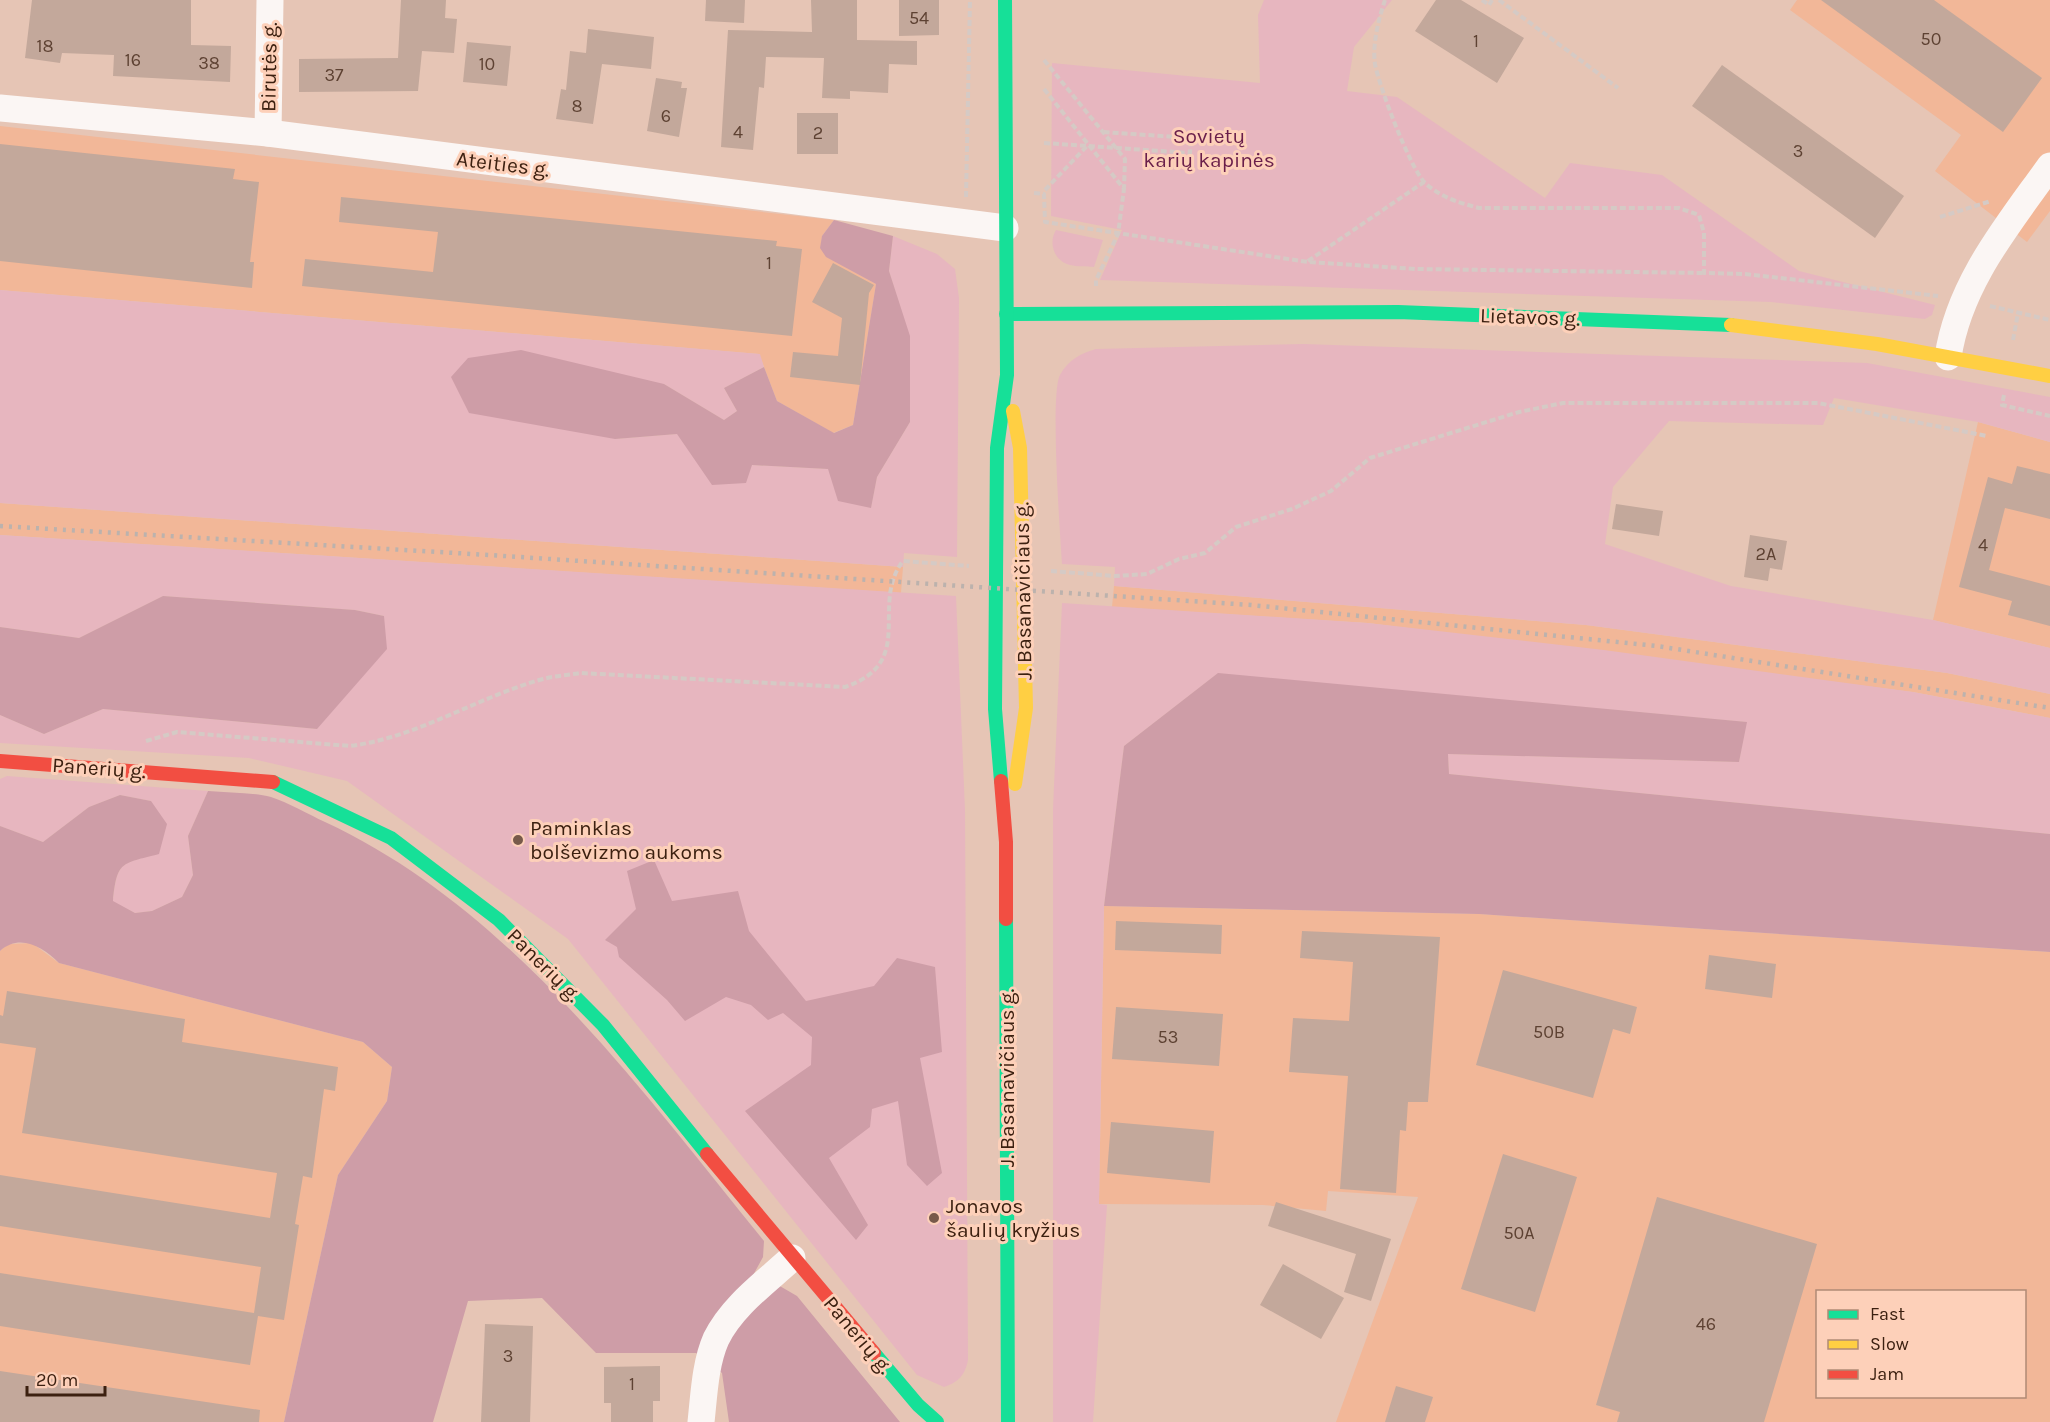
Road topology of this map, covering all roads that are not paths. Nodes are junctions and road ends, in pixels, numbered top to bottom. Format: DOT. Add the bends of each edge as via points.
graph roads {
  1 [pos="270,0"];
  2 [pos="1005,0"];
  3 [pos="0,108"];
  4 [pos="268,133"];
  5 [pos="2050,166"];
  6 [pos="1005,228"];
  7 [pos="1006,314"];
  8 [pos="1948,357"];
  9 [pos="1007,375"];
  10 [pos="2050,376"];
  11 [pos="0,761"];
  12 [pos="1006,842"];
  13 [pos="792,1258"];
  14 [pos="701,1422"];
  15 [pos="937,1422"];
  16 [pos="1008,1422"];
  1 -- 4 [label="street, Birutės g."];
  2 -- 6 [label="main road, J. Basanavičiaus g."];
  3 -- 4 [label="street, Ateities g."];
  4 -- 6 [label="street, Ateities g."];
  5 -- 8 [label="street" via="1978,270 1963,301"];
  6 -- 7 [label="main road, J. Basanavičiaus g."];
  7 -- 8 [label="main road, Lietavos g." via="1398,312 1703,323"];
  7 -- 9 [label="main road, J. Basanavičiaus g."];
  8 -- 10 [label="main road, Lietavos g."];
  9 -- 12 [label="main road, J. Basanavičiaus g." via="997,448 995,697"];
  9 -- 12 [label="main road, J. Basanavičiaus g." via="1020,448 1026,708"];
  11 -- 13 [label="main road, Panerių g." via="272,782 391,838 499,920 603,1025"];
  12 -- 16 [label="main road, J. Basanavičiaus g."];
  13 -- 14 [label="street" via="730,1316 716,1340 707,1372"];
  13 -- 15 [label="main road, Panerių g."];
}
